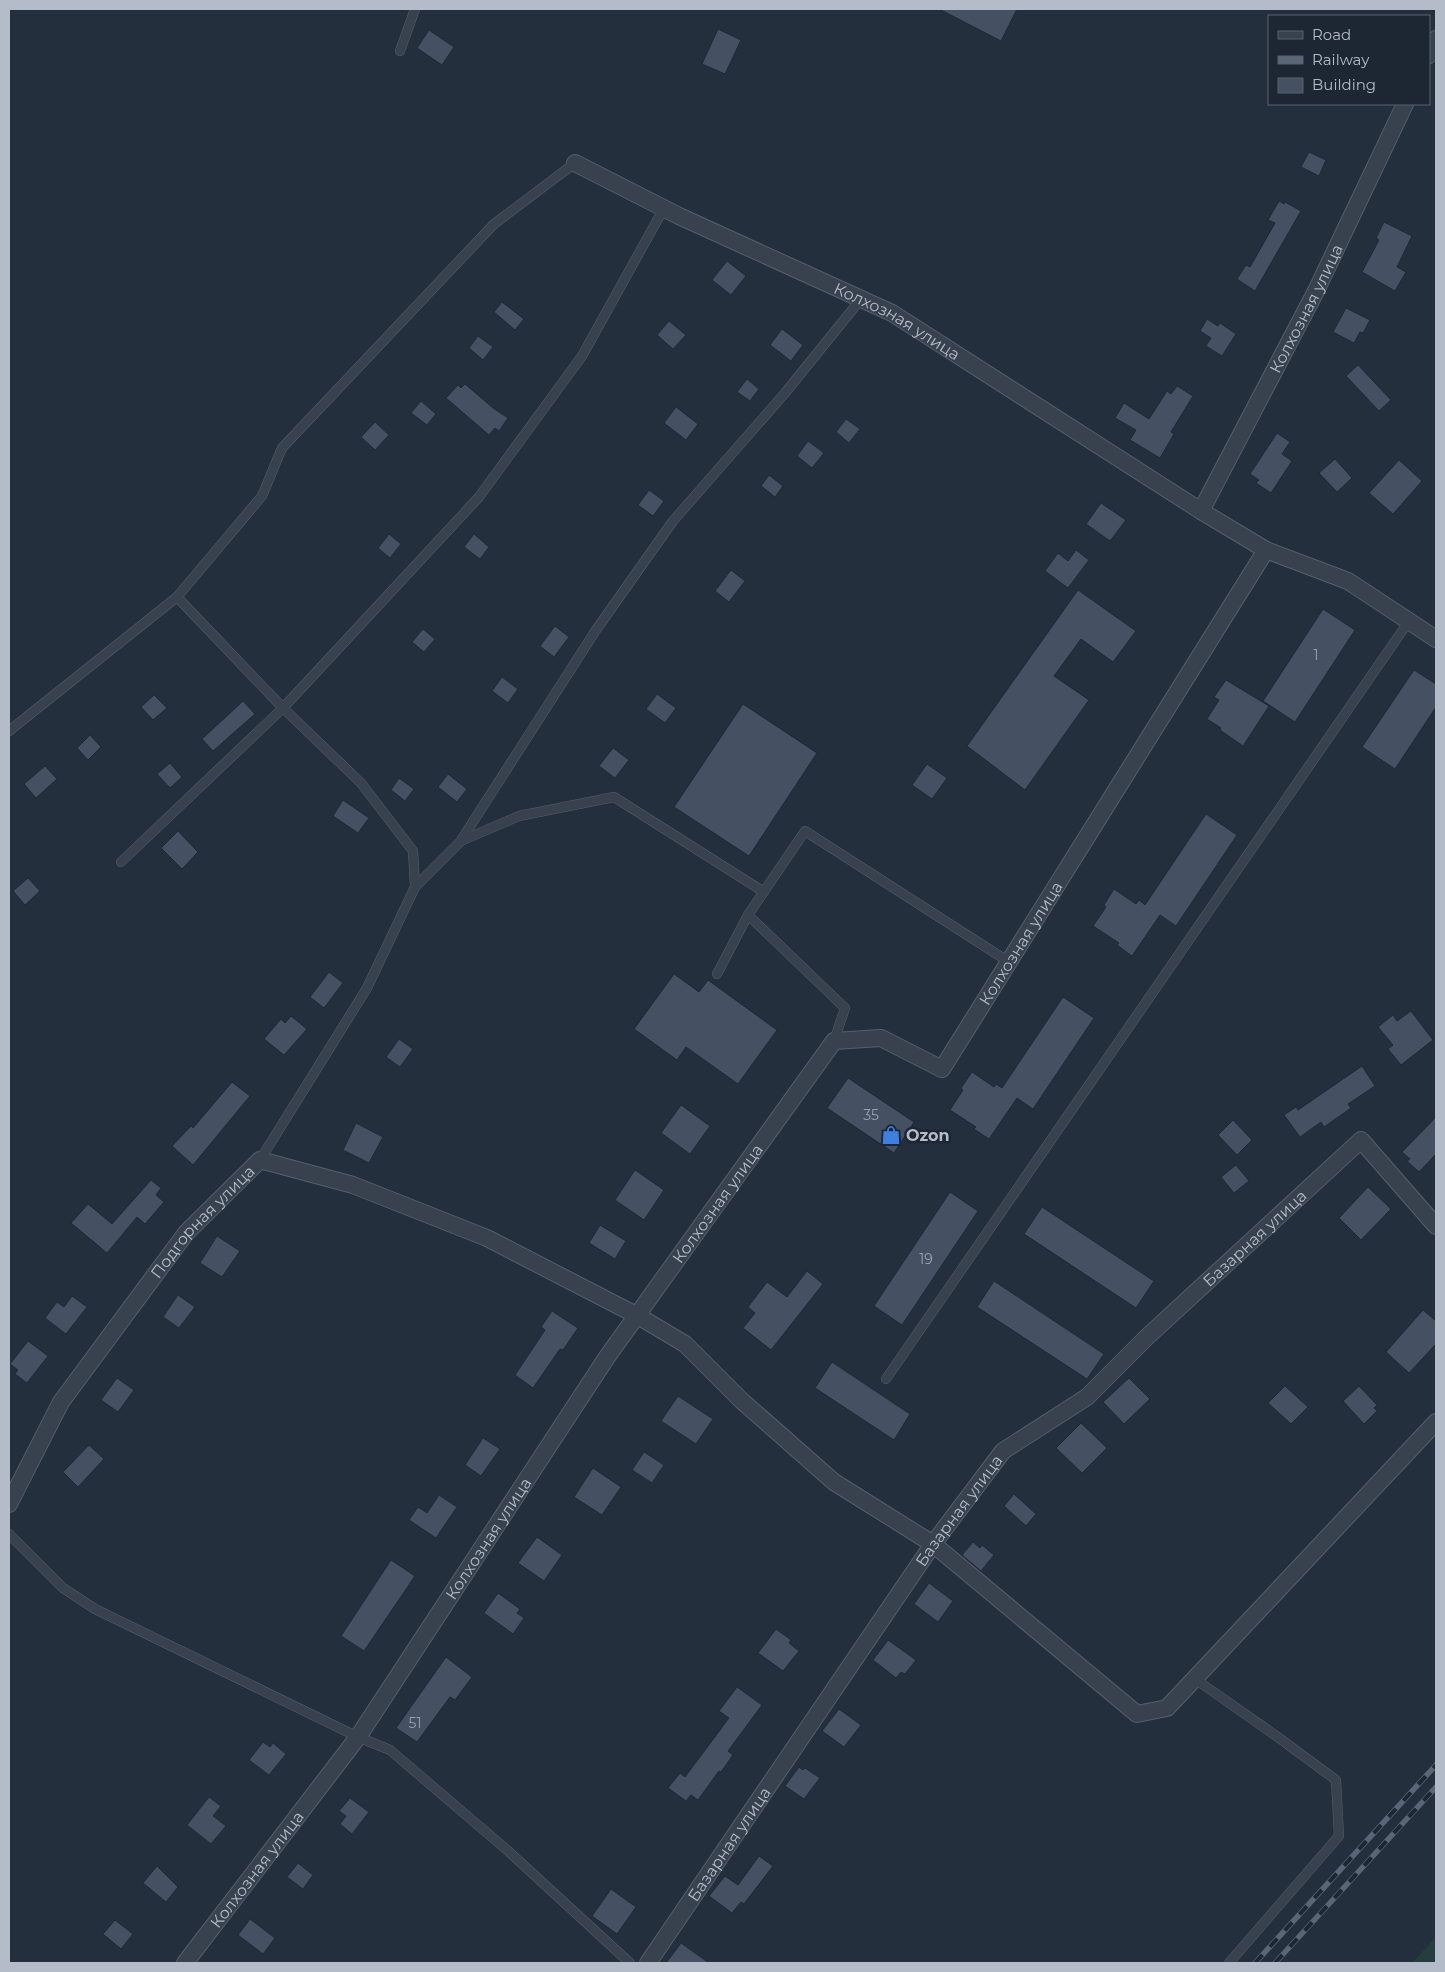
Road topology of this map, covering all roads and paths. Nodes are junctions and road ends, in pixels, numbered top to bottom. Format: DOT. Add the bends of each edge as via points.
graph roads {
  1 [pos="415,9"];
  2 [pos="1436,39"];
  3 [pos="400,51"];
  4 [pos="1430,53"];
  5 [pos="1405,105"];
  6 [pos="575,163"];
  7 [pos="664,208"];
  8 [pos="861,299"];
  9 [pos="1201,511"];
  10 [pos="1266,550"];
  11 [pos="177,597"];
  12 [pos="1409,621"];
  13 [pos="1436,639"];
  14 [pos="283,708"];
  15 [pos="9,731"];
  16 [pos="460,842"];
  17 [pos="120,862"];
  18 [pos="415,887"];
  19 [pos="764,892"];
  20 [pos="748,915"];
  21 [pos="1008,962"];
  22 [pos="717,974"];
  23 [pos="834,1042"];
  24 [pos="260,1160"];
  25 [pos="1436,1226"];
  26 [pos="638,1316"];
  27 [pos="886,1379"];
  28 [pos="1436,1422"];
  29 [pos="9,1504"];
  30 [pos="9,1534"];
  31 [pos="933,1544"];
  32 [pos="1195,1679"];
  33 [pos="358,1737"];
  34 [pos="186,1963"];
  35 [pos="630,1963"];
  36 [pos="648,1963"];
  37 [pos="1229,1963"];
  1 -- 3 [label="lane"];
  2 -- 4 [label="street"];
  5 -- 9 [label="street, Колхозная улица" via="1316,291"];
  6 -- 7 [label="street, Колхозная улица"];
  6 -- 11 [label="lane" via="494,224 282,448 262,496"];
  7 -- 8 [label="street, Колхозная улица"];
  7 -- 14 [label="lane" via="582,356 479,497"];
  8 -- 9 [label="street, Колхозная улица" via="892,313"];
  8 -- 16 [label="lane" via="785,393 673,521 596,630"];
  9 -- 10 [label="street, Колхозная улица"];
  10 -- 12 [label="street, Колхозная улица" via="1348,581"];
  10 -- 21 [label="street, Колхозная улица"];
  11 -- 14 [label="lane"];
  11 -- 15 [label="lane"];
  12 -- 13 [label="street, Колхозная улица"];
  12 -- 27 [label="lane"];
  14 -- 17 [label="lane"];
  14 -- 18 [label="lane" via="361,783 413,851"];
  16 -- 18 [label="lane"];
  16 -- 19 [label="lane" via="519,816 614,797"];
  18 -- 24 [label="lane" via="367,988"];
  19 -- 20 [label="lane"];
  19 -- 21 [label="lane" via="805,830"];
  20 -- 22 [label="lane"];
  20 -- 23 [label="lane" via="845,1008"];
  21 -- 23 [label="street, Колхозная улица" via="942,1068 882,1038"];
  23 -- 26 [label="street, Колхозная улица"];
  24 -- 26 [label="street, Подгорная улица" via="353,1185 487,1238"];
  24 -- 29 [label="street, Подгорная улица" via="186,1234 61,1402"];
  25 -- 31 [label="street, Базарная улица" via="1361,1140 1147,1337 1087,1397 1003,1451"];
  26 -- 31 [label="street, Подгорная улица" via="685,1344 742,1401 834,1482"];
  26 -- 33 [label="street, Колхозная улица" via="607,1357"];
  28 -- 32 [label="street"];
  30 -- 33 [label="lane" via="63,1588 95,1609"];
  31 -- 32 [label="street, Подгорная улица" via="1137,1714 1167,1708"];
  31 -- 36 [label="street, Базарная улица"];
  32 -- 37 [label="lane" via="1336,1780 1339,1836"];
  33 -- 34 [label="street, Колхозная улица"];
  33 -- 35 [label="lane" via="390,1750 508,1850"];
}
